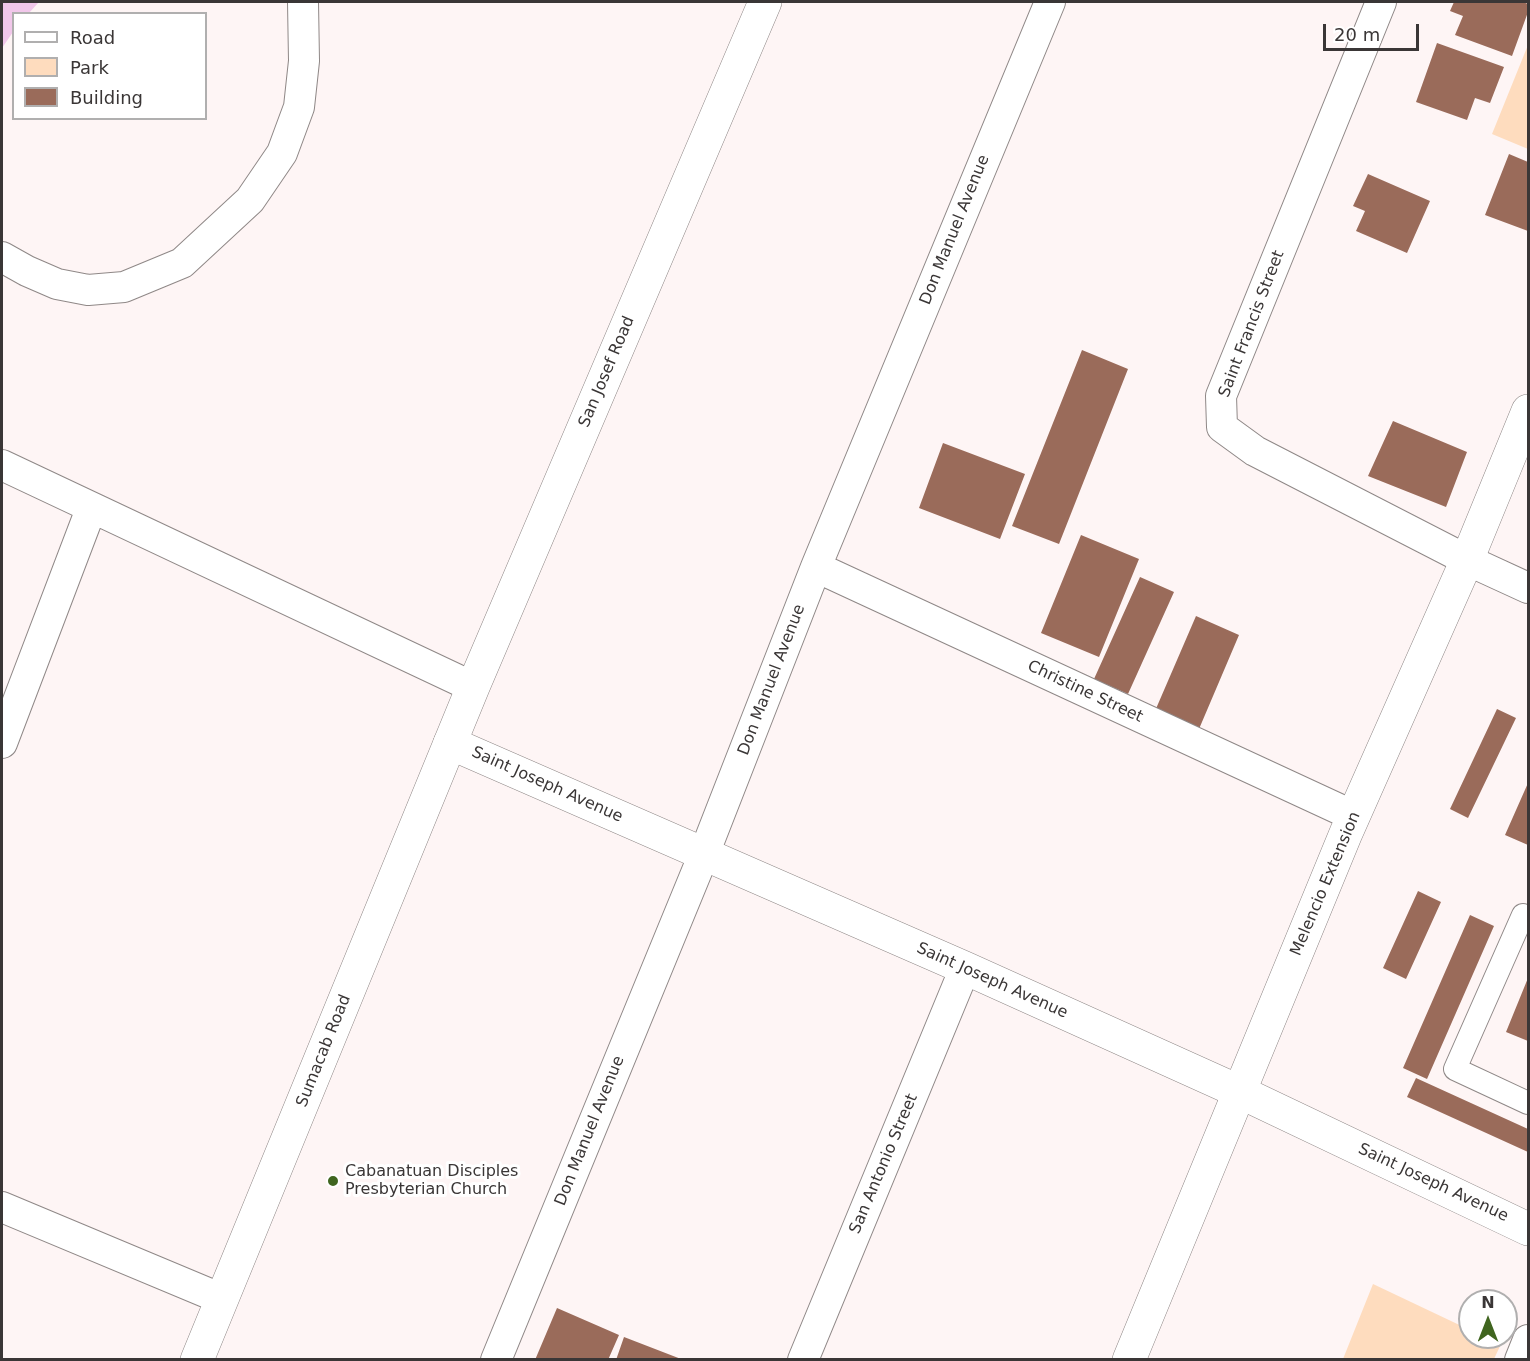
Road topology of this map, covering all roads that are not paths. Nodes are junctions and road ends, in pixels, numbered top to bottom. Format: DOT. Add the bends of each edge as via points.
graph roads {
  1 [pos="303,2"];
  2 [pos="765,2"];
  3 [pos="1050,2"];
  4 [pos="1381,2"];
  5 [pos="2,257"];
  6 [pos="1528,411"];
  7 [pos="2,465"];
  8 [pos="91,509"];
  9 [pos="1467,560"];
  10 [pos="816,567"];
  11 [pos="1528,588"];
  12 [pos="473,687"];
  13 [pos="2,742"];
  14 [pos="450,743"];
  15 [pos="1354,816"];
  16 [pos="704,854"];
  17 [pos="1523,915"];
  18 [pos="965,968"];
  19 [pos="1240,1092"];
  20 [pos="1528,1103"];
  21 [pos="2,1207"];
  22 [pos="1528,1228"];
  23 [pos="222,1299"];
  24 [pos="1528,1340"];
  25 [pos="197,1359"];
  26 [pos="496,1359"];
  27 [pos="803,1359"];
  28 [pos="1129,1359"];
  29 [pos="1520,1359"];
  1 -- 5 [label="street" via="304,61 299,107 282,153 250,200 182,263 124,287 88,290 57,284"];
  2 -- 12 [label="street, San Josef Road"];
  3 -- 10 [label="street, Don Manuel Avenue"];
  4 -- 9 [label="street, Saint Francis Street" via="1221,396 1222,427 1255,451"];
  6 -- 9 [label="street, Melencio Extension"];
  7 -- 8 [label="street"];
  8 -- 12 [label="street"];
  8 -- 13 [label="street"];
  9 -- 11 [label="street, Saint Francis Street"];
  9 -- 15 [label="street, Melencio Extension"];
  10 -- 15 [label="street, Christine Street"];
  10 -- 16 [label="street, Don Manuel Avenue"];
  12 -- 14 [label="street, San Josef Road"];
  14 -- 16 [label="street, Saint Joseph Avenue"];
  14 -- 23 [label="street, Sumacab Road"];
  15 -- 19 [label="street, Melencio Extension"];
  16 -- 18 [label="street, Saint Joseph Avenue"];
  16 -- 26 [label="street, Don Manuel Avenue"];
  17 -- 20 [label="street" via="1455,1070"];
  18 -- 19 [label="street, Saint Joseph Avenue"];
  18 -- 27 [label="street, San Antonio Street"];
  19 -- 22 [label="street, Saint Joseph Avenue"];
  19 -- 28 [label="street, Melencio Extension"];
  21 -- 23 [label="street"];
  23 -- 25 [label="street, Sumacab Road"];
  24 -- 29 [label="street"];
}
